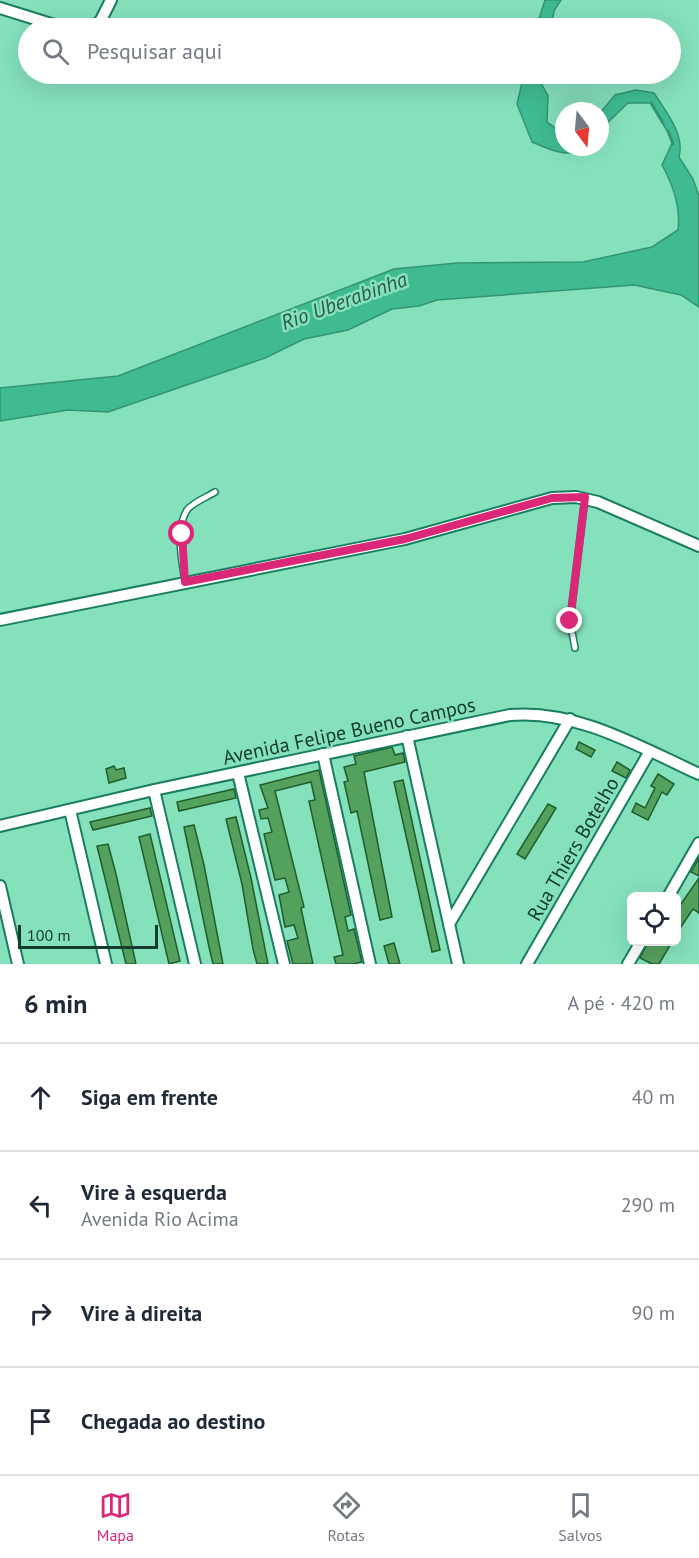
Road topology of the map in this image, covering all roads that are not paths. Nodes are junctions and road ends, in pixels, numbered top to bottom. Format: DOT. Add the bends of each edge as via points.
graph roads {
  1 [pos="111,0"];
  2 [pos="0,8"];
  3 [pos="32,18"];
  4 [pos="102,18"];
  5 [pos="215,492"];
  6 [pos="585,497"];
  7 [pos="699,546"];
  8 [pos="185,582"];
  9 [pos="0,620"];
  10 [pos="576,648"];
  11 [pos="570,719"];
  12 [pos="407,736"];
  13 [pos="650,752"];
  14 [pos="323,754"];
  15 [pos="238,773"];
  16 [pos="699,774"];
  17 [pos="154,790"];
  18 [pos="70,810"];
  19 [pos="0,826"];
  20 [pos="699,843"];
  21 [pos="0,886"];
  22 [pos="671,892"];
  23 [pos="449,924"];
  24 [pos="639,946"];
  25 [pos="18,964"];
  26 [pos="106,964"];
  27 [pos="195,964"];
  28 [pos="284,964"];
  29 [pos="370,964"];
  30 [pos="458,964"];
  31 [pos="527,964"];
  32 [pos="628,964"];
  1 -- 4 [label="street"];
  2 -- 3 [label="street"];
  5 -- 8 [label="lane" via="188,509 183,520"];
  6 -- 7 [label="street"];
  6 -- 8 [label="street" via="552,498 405,539"];
  6 -- 10 [label="lane" via="570,621"];
  8 -- 9 [label="street"];
  11 -- 12 [label="street, Avenida Felipe Bueno Campos" via="549,714 510,715"];
  11 -- 13 [label="street, Avenida Felipe Bueno Campos"];
  11 -- 23 [label="street"];
  12 -- 14 [label="street, Avenida Felipe Bueno Campos"];
  12 -- 23 [label="street"];
  13 -- 16 [label="street, Avenida Felipe Bueno Campos"];
  13 -- 31 [label="street, Rua Thiers Botelho"];
  14 -- 15 [label="street, Avenida Felipe Bueno Campos"];
  14 -- 29 [label="street"];
  15 -- 17 [label="street, Avenida Felipe Bueno Campos"];
  15 -- 28 [label="street"];
  17 -- 18 [label="street, Avenida Felipe Bueno Campos"];
  17 -- 27 [label="street"];
  18 -- 19 [label="street, Avenida Felipe Bueno Campos"];
  18 -- 26 [label="street"];
  20 -- 22 [label="street"];
  21 -- 25 [label="street"];
  23 -- 30 [label="street"];
  24 -- 32 [label="street"];
}
